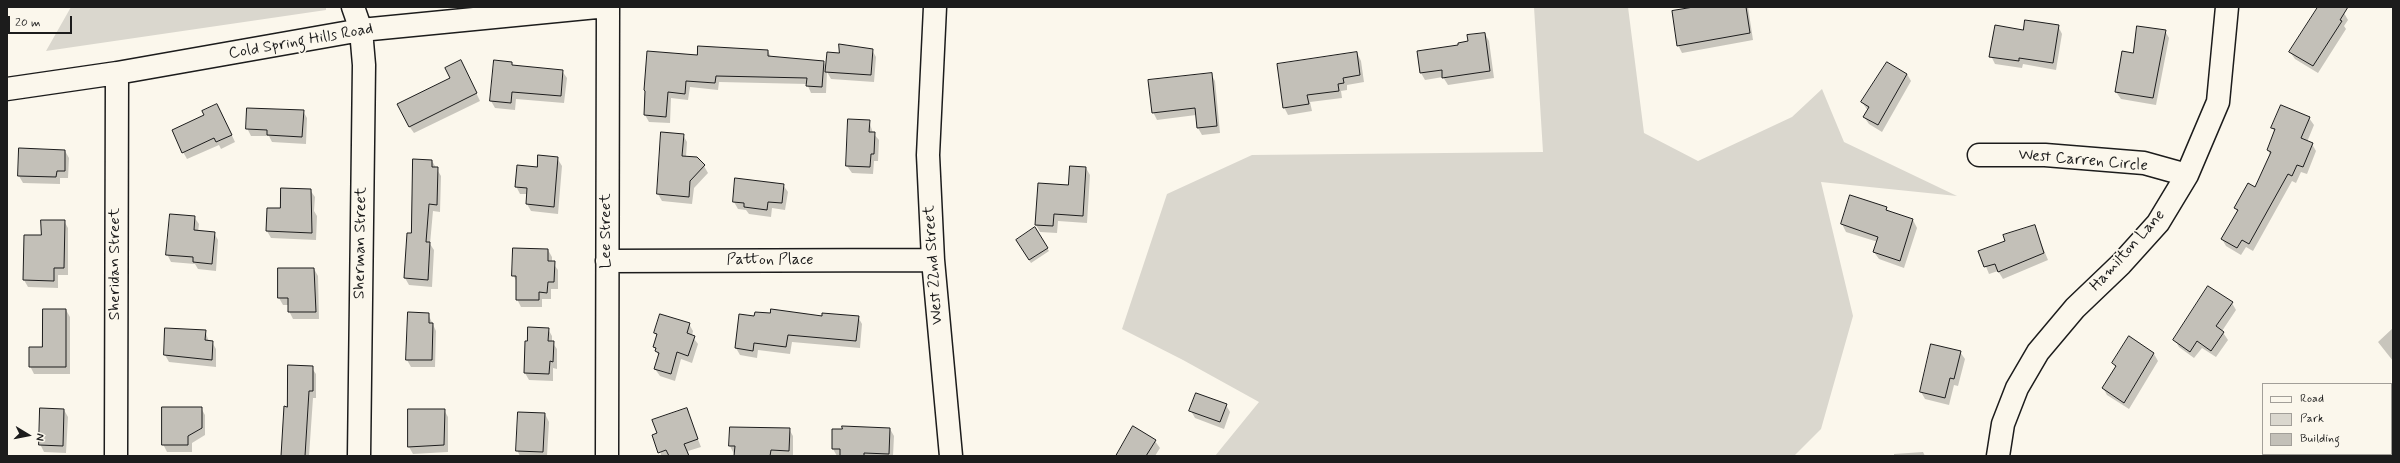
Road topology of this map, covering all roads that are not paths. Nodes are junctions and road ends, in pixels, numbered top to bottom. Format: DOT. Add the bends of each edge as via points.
graph roads {
  1 [pos="353,7"];
  2 [pos="596,7"];
  3 [pos="608,7"];
  4 [pos="935,7"];
  5 [pos="2227,7"];
  6 [pos="361,30"];
  7 [pos="117,73"];
  8 [pos="7,89"];
  9 [pos="1979,155"];
  10 [pos="2187,175"];
  11 [pos="933,260"];
  12 [pos="607,261"];
  13 [pos="116,456"];
  14 [pos="358,456"];
  15 [pos="607,456"];
  16 [pos="951,456"];
  17 [pos="1998,456"];
  1 -- 6 [label="street, Sherman Street"];
  2 -- 6 [label="street, Cold Spring Hills Road"];
  3 -- 12 [label="street, Lee Street"];
  4 -- 11 [label="street, West 22nd Street" via="928,155"];
  5 -- 10 [label="street, Hamilton Lane" via="2218,102"];
  6 -- 7 [label="street, Cold Spring Hills Road"];
  6 -- 14 [label="street, Sherman Street" via="364,65"];
  7 -- 8 [label="street, Cold Spring Hills Road"];
  7 -- 13 [label="street, Sheridan Street"];
  9 -- 10 [label="street, West Carren Circle" via="2045,155 2144,163"];
  10 -- 17 [label="street, Hamilton Lane" via="2158,223 2121,264 2075,308 2038,352 2014,395 2003,424"];
  11 -- 12 [label="street, Patton Place"];
  11 -- 16 [label="street, West 22nd Street"];
  12 -- 15 [label="street, Lee Street"];
}
